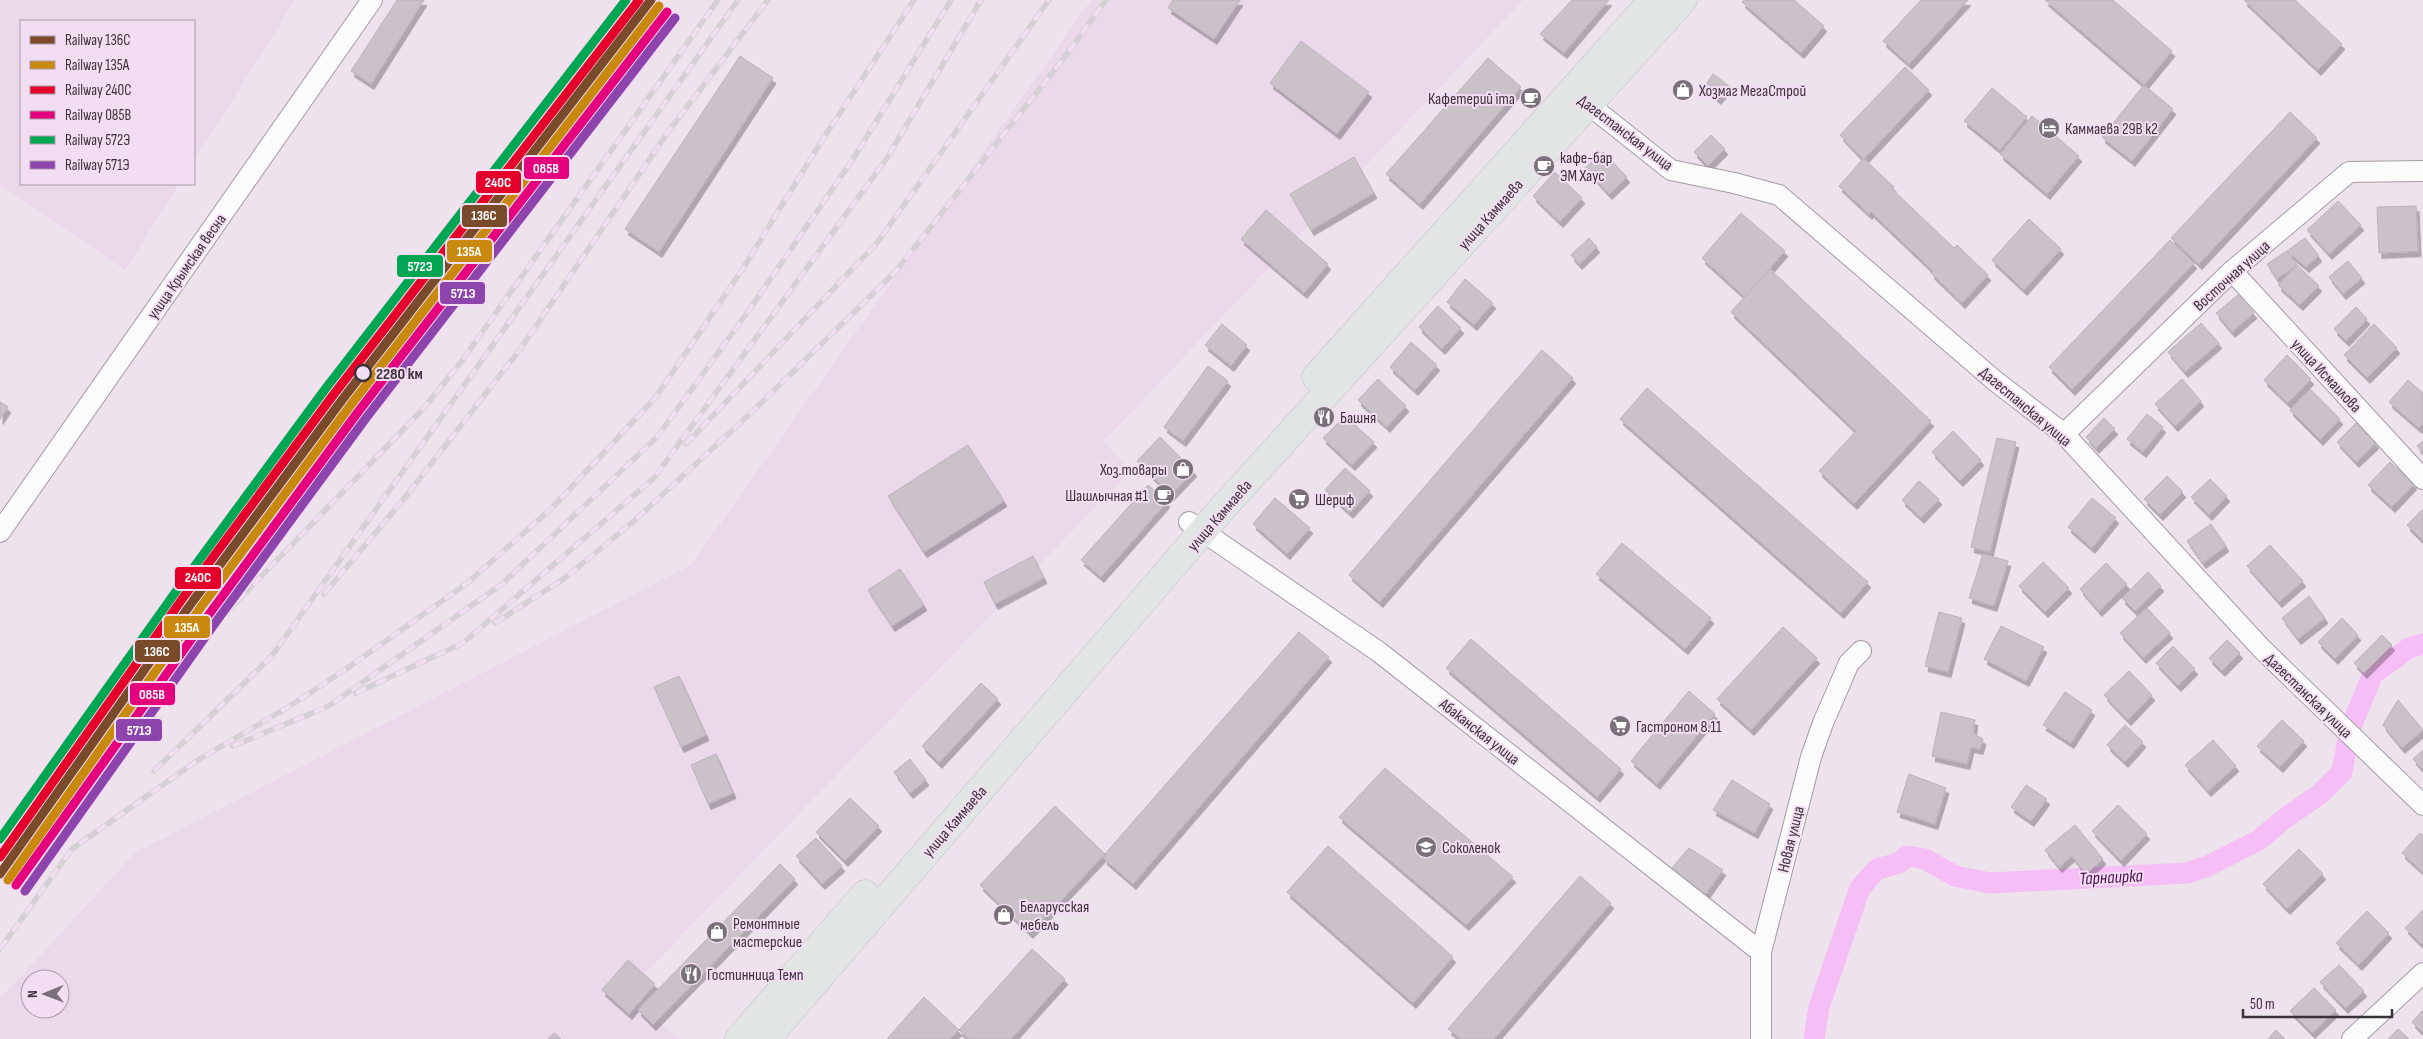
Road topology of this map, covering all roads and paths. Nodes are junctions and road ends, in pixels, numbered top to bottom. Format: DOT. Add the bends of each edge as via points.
graph roads {
  1 [pos="372,0"];
  2 [pos="1653,0"];
  3 [pos="1683,0"];
  4 [pos="1580,98"];
  5 [pos="2423,170"];
  6 [pos="2232,271"];
  7 [pos="2064,434"];
  8 [pos="2423,479"];
  9 [pos="1196,527"];
  10 [pos="0,532"];
  11 [pos="1861,651"];
  12 [pos="2423,805"];
  13 [pos="1761,952"];
  14 [pos="2423,973"];
  15 [pos="739,1039"];
  16 [pos="766,1039"];
  17 [pos="1761,1039"];
  18 [pos="2352,1039"];
  1 -- 10 [label="street, улица Крымская весна"];
  2 -- 4 [label="main road, улица Каммаева"];
  3 -- 4 [label="main road, улица Каммаева"];
  4 -- 7 [label="street, Дагестанская улица" via="1671,170 1779,195 1994,380"];
  4 -- 9 [label="main road, улица Каммаева"];
  5 -- 6 [label="street, Восточная улица" via="2349,172"];
  6 -- 7 [label="street, Восточная улица"];
  6 -- 8 [label="street, улица Исмаилова"];
  7 -- 12 [label="street, Дагестанская улица" via="2261,648"];
  9 -- 13 [label="street, Абаканская улица" via="1379,652"];
  9 -- 15 [label="main road, улица Каммаева"];
  9 -- 16 [label="main road, улица Каммаева"];
  11 -- 13 [label="street, Новая улица" via="1849,662 1811,757"];
  13 -- 17 [label="street, Новая улица"];
  14 -- 18 [label="street"];
}
